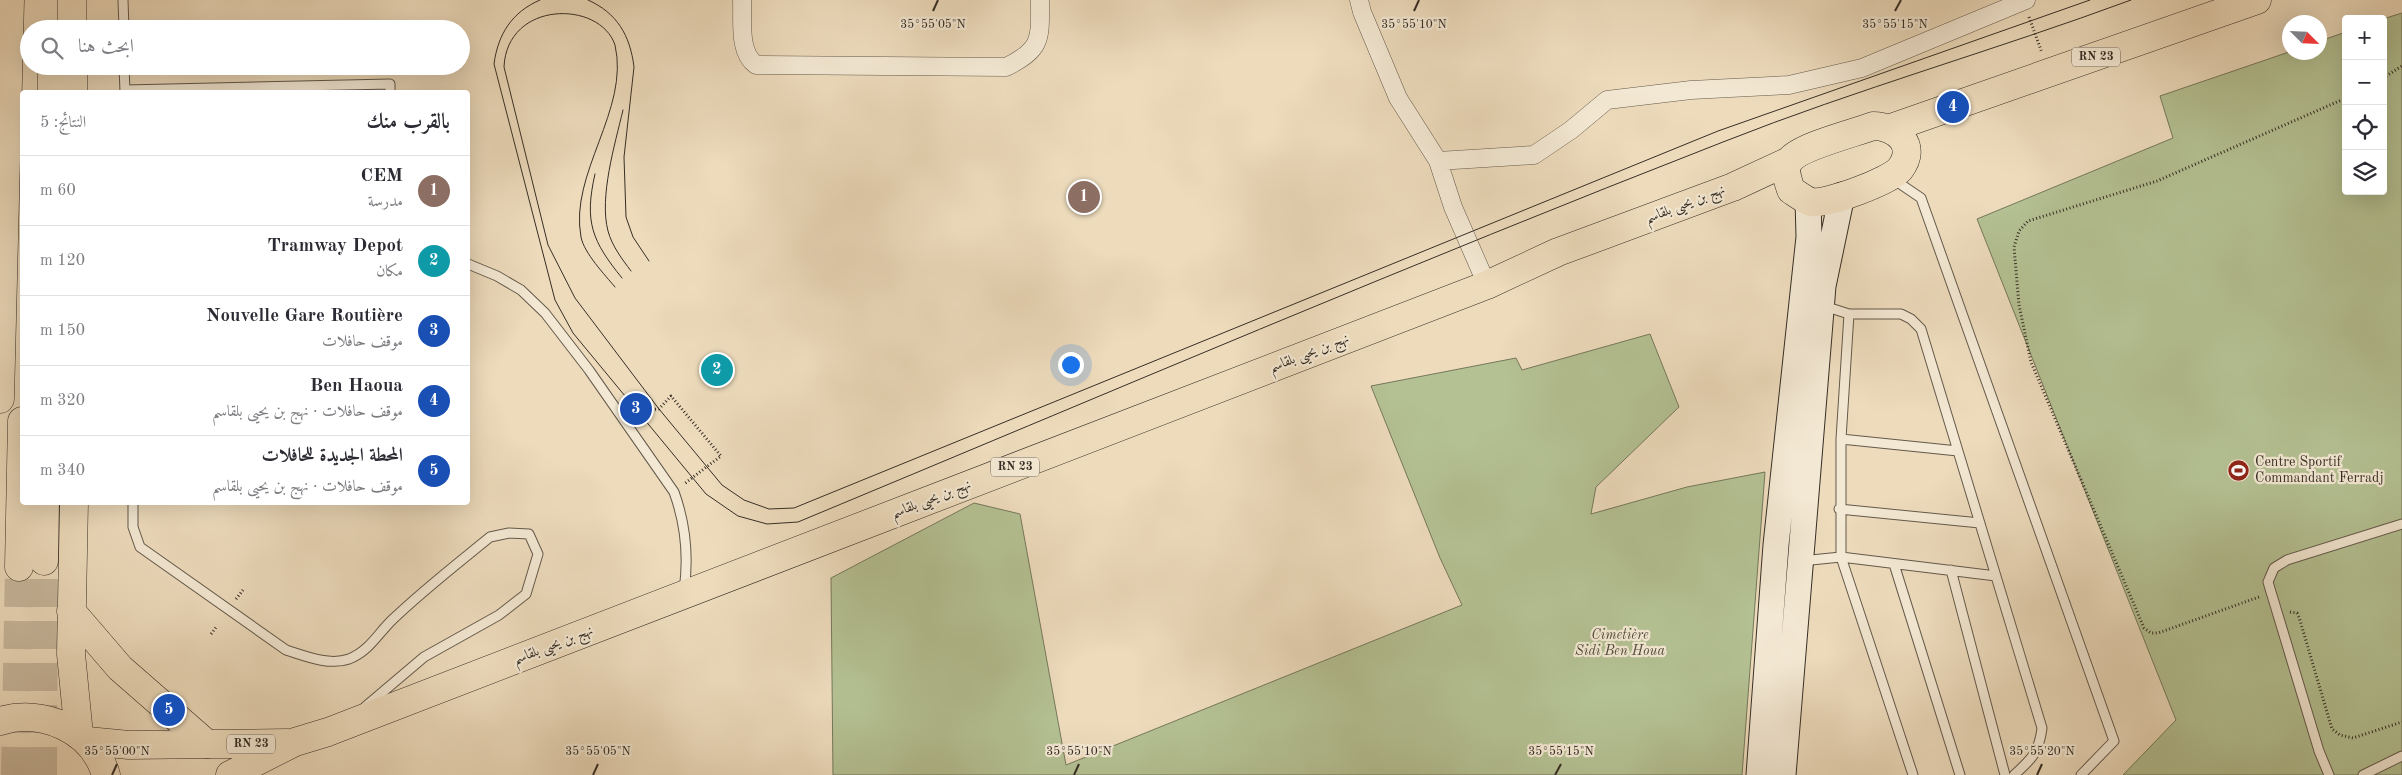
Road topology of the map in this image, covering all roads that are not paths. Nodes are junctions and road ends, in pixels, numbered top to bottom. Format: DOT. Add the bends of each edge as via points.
graph roads {
  1 [pos="10,0"];
  2 [pos="25,0"];
  3 [pos="53,0"];
  4 [pos="72,0"];
  5 [pos="123,0"];
  6 [pos="742,0"];
  7 [pos="1040,0"];
  8 [pos="1359,0"];
  9 [pos="2026,0"];
  10 [pos="2257,0"];
  11 [pos="25,20"];
  12 [pos="53,20"];
  13 [pos="72,20"];
  14 [pos="124,20"];
  15 [pos="25,75"];
  16 [pos="52,75"];
  17 [pos="73,75"];
  18 [pos="124,75"];
  19 [pos="25,90"];
  20 [pos="52,90"];
  21 [pos="74,90"];
  22 [pos="125,90"];
  23 [pos="163,90"];
  24 [pos="390,90"];
  25 [pos="1936,113"];
  26 [pos="1891,128"];
  27 [pos="1438,161"];
  28 [pos="1789,161"];
  29 [pos="1898,168"];
  30 [pos="1733,186"];
  31 [pos="1800,195"];
  32 [pos="1842,195"];
  33 [pos="470,265"];
  34 [pos="1487,285"];
  35 [pos="1822,305"];
  36 [pos="1849,314"];
  37 [pos="0,399"];
  38 [pos="1841,439"];
  39 [pos="1958,451"];
  40 [pos="28,505"];
  41 [pos="44,505"];
  42 [pos="74,505"];
  43 [pos="133,505"];
  44 [pos="1839,509"];
  45 [pos="1980,523"];
  46 [pos="2402,524"];
  47 [pos="1841,557"];
  48 [pos="1894,564"];
  49 [pos="1799,569"];
  50 [pos="1951,570"];
  51 [pos="1996,576"];
  52 [pos="683,595"];
  53 [pos="71,612"];
  54 [pos="0,721"];
  55 [pos="348,724"];
  56 [pos="83,738"];
  57 [pos="295,742"];
  58 [pos="207,744"];
  59 [pos="2402,756"];
  60 [pos="1774,766"];
  61 [pos="106,775"];
  62 [pos="230,775"];
  63 [pos="1913,775"];
  64 [pos="1960,775"];
  65 [pos="2005,775"];
  66 [pos="2014,775"];
  67 [pos="2081,775"];
  68 [pos="2329,775"];
  69 [pos="2363,775"];
  1 -- 37 [label="main road"];
  2 -- 11 [label="main road"];
  3 -- 12 [label="main road"];
  4 -- 13 [label="main road"];
  5 -- 14 [label="lane"];
  6 -- 7 [label="street" via="744,50 756,65 1006,67 1034,48 1040,34"];
  8 -- 27 [label="street" via="1398,98"];
  9 -- 27 [label="street" via="1862,68 1789,84 1691,90 1608,100 1534,155"];
  10 -- 25 [label="main road, RN 23"];
  15 -- 19 [label="main road"];
  16 -- 20 [label="main road"];
  17 -- 21 [label="main road"];
  18 -- 22 [label="lane"];
  23 -- 24 [label="lane" via="390,84"];
  25 -- 26 [label="main road, RN 23"];
  25 -- 29 [label="main road"];
  26 -- 28 [label="main road, نهج بن يحيى بلقاسم" via="1873,126 1799,152"];
  26 -- 29 [label="main road" via="1906,148"];
  27 -- 34 [label="street" via="1453,207"];
  28 -- 30 [label="main road, نهج بن يحيى بلقاسم / RN 23"];
  28 -- 31 [label="main road" via="1787,174"];
  29 -- 32 [label="main road, نهج بن يحيى بلقاسم"];
  29 -- 67 [label="lane" via="1921,198 2114,740"];
  30 -- 31 [label="main road, نهج بن يحيى بلقاسم / RN 23"];
  30 -- 34 [label="main road, نهج بن يحيى بلقاسم / RN 23" via="1558,252"];
  31 -- 32 [label="main road, نهج بن يحيى بلقاسم" via="1825,202"];
  31 -- 60 [label="main road" via="1809,237 1776,545"];
  32 -- 35 [label="main road" via="1828,256"];
  33 -- 52 [label="lane" via="521,290 545,313 674,492 687,549"];
  34 -- 52 [label="main road, نهج بن يحيى بلقاسم / RN 23"];
  35 -- 36 [label="lane"];
  35 -- 49 [label="main road"];
  36 -- 38 [label="lane"];
  36 -- 39 [label="lane" via="1901,314 1921,329"];
  38 -- 39 [label="lane"];
  38 -- 44 [label="lane"];
  39 -- 45 [label="lane"];
  40 -- 41 [label="main road" via="32,564"];
  42 -- 53 [label="main road"];
  43 -- 55 [label="lane" via="133,527 140,547 286,650 330,661 349,659 370,646 390,622 490,536 529,534 538,554 526,594 500,614 424,657"];
  44 -- 45 [label="lane"];
  44 -- 47 [label="lane"];
  45 -- 51 [label="lane"];
  46 -- 68 [label="lane" via="2287,560 2274,568 2268,582 2318,751"];
  47 -- 48 [label="lane"];
  47 -- 49 [label="lane" via="1811,560"];
  47 -- 63 [label="lane"];
  48 -- 50 [label="lane"];
  48 -- 64 [label="lane"];
  49 -- 60 [label="main road"];
  50 -- 51 [label="lane"];
  50 -- 65 [label="lane"];
  51 -- 66 [label="lane" via="2042,728 2040,744 2033,758"];
  52 -- 55 [label="main road, نهج بن يحيى بلقاسم / RN 23"];
  53 -- 56 [label="main road" via="71,654"];
  53 -- 58 [label="main road" via="120,668"];
  54 -- 56 [label="main road" via="28,717 47,719"];
  55 -- 57 [label="main road, نهج بن يحيى بلقاسم / RN 23"];
  56 -- 58 [label="main road, نهج بن يحيى بلقاسم / RN 23" via="129,745"];
  56 -- 61 [label="main road" via="96,754"];
  57 -- 58 [label="main road, نهج بن يحيى بلقاسم / RN 23"];
  57 -- 62 [label="main road, نهج بن يحيى بلقاسم / RN 23"];
  59 -- 69 [label="lane"];
}
